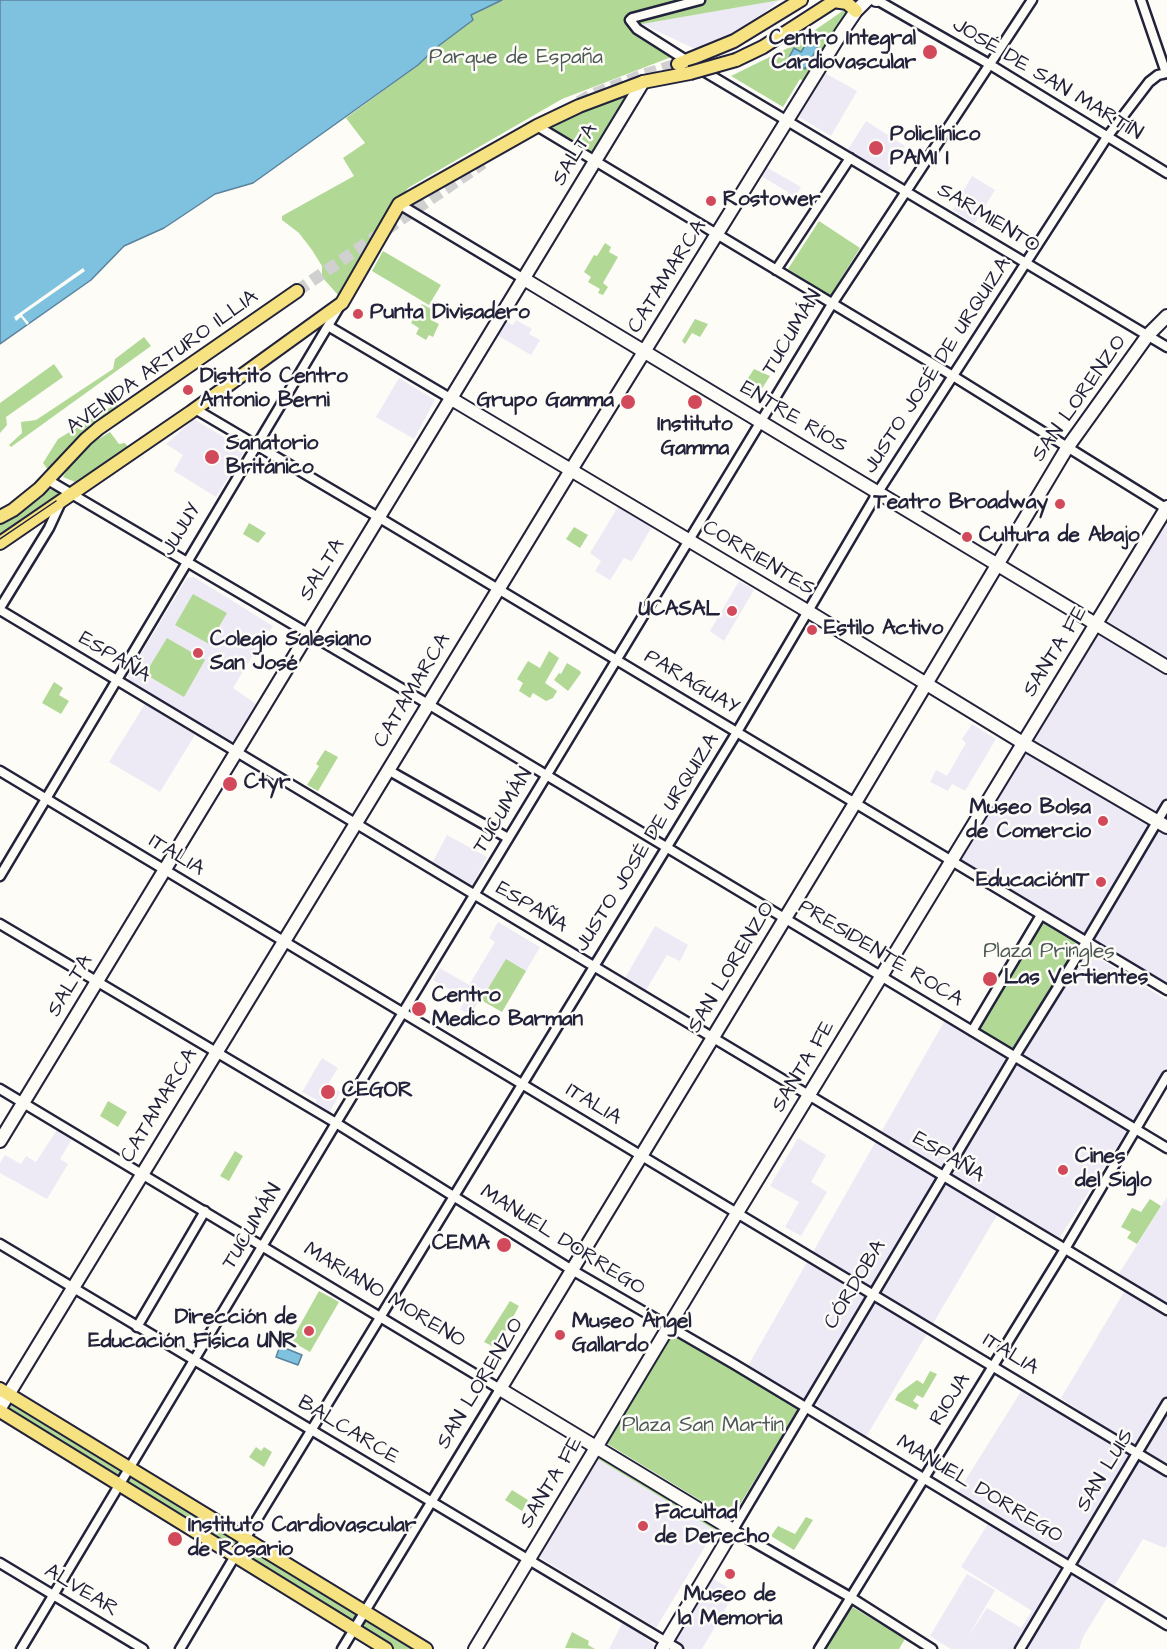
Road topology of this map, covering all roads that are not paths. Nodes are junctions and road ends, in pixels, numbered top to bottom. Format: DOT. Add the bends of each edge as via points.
graph roads {
  1 [pos="700,0"];
  2 [pos="801,0"];
  3 [pos="867,0"];
  4 [pos="876,0"];
  5 [pos="1032,0"];
  6 [pos="1141,0"];
  7 [pos="835,1"];
  8 [pos="856,11"];
  9 [pos="989,64"];
  10 [pos="685,66"];
  11 [pos="1166,73"];
  12 [pos="643,82"];
  13 [pos="788,121"];
  14 [pos="537,126"];
  15 [pos="1107,137"];
  16 [pos="850,158"];
  17 [pos="596,161"];
  18 [pos="1167,173"];
  19 [pos="906,191"];
  20 [pos="399,204"];
  21 [pos="717,235"];
  22 [pos="1025,262"];
  23 [pos="776,270"];
  24 [pos="524,279"];
  25 [pos="297,291"];
  26 [pos="342,303"];
  27 [pos="832,304"];
  28 [pos="1167,316"];
  29 [pos="328,326"];
  30 [pos="1148,335"];
  31 [pos="1167,347"];
  32 [pos="644,352"];
  33 [pos="952,376"];
  34 [pos="450,398"];
  35 [pos="195,409"];
  36 [pos="762,420"];
  37 [pos="257,445"];
  38 [pos="1067,448"];
  39 [pos="571,470"];
  40 [pos="48,480"];
  41 [pos="878,492"];
  42 [pos="66,498"];
  43 [pos="1167,508"];
  44 [pos="0,517"];
  45 [pos="378,517"];
  46 [pos="689,541"];
  47 [pos="0,543"];
  48 [pos="185,563"];
  49 [pos="997,564"];
  50 [pos="499,589"];
  51 [pos="0,609"];
  52 [pos="808,612"];
  53 [pos="1096,624"];
  54 [pos="308,633"];
  55 [pos="617,659"];
  56 [pos="1167,667"];
  57 [pos="117,680"];
  58 [pos="926,685"];
  59 [pos="428,704"];
  60 [pos="737,732"];
  61 [pos="1023,743"];
  62 [pos="235,753"];
  63 [pos="388,770"];
  64 [pos="0,771"];
  65 [pos="546,775"];
  66 [pos="46,799"];
  67 [pos="855,803"];
  68 [pos="1167,805"];
  69 [pos="356,824"];
  70 [pos="1162,824"];
  71 [pos="508,838"];
  72 [pos="666,847"];
  73 [pos="952,861"];
  74 [pos="164,870"];
  75 [pos="0,876"];
  76 [pos="474,894"];
  77 [pos="1041,915"];
  78 [pos="784,918"];
  79 [pos="0,924"];
  80 [pos="284,941"];
  81 [pos="1086,942"];
  82 [pos="594,966"];
  83 [pos="882,977"];
  84 [pos="96,981"];
  85 [pos="1167,990"];
  86 [pos="403,1012"];
  87 [pos="972,1031"];
  88 [pos="712,1037"];
  89 [pos="216,1052"];
  90 [pos="1015,1056"];
  91 [pos="1167,1076"];
  92 [pos="522,1084"];
  93 [pos="0,1089"];
  94 [pos="809,1096"];
  95 [pos="23,1103"];
  96 [pos="336,1123"];
  97 [pos="1135,1129"];
  98 [pos="0,1141"];
  99 [pos="1167,1148"];
  100 [pos="641,1155"];
  101 [pos="142,1173"];
  102 [pos="943,1176"];
  103 [pos="455,1196"];
  104 [pos="205,1211"];
  105 [pos="737,1213"];
  106 [pos="0,1244"];
  107 [pos="263,1245"];
  108 [pos="1065,1249"];
  109 [pos="572,1270"];
  110 [pos="72,1288"];
  111 [pos="873,1294"];
  112 [pos="1167,1310"];
  113 [pos="381,1317"];
  114 [pos="137,1327"];
  115 [pos="668,1327"];
  116 [pos="194,1359"];
  117 [pos="993,1366"];
  118 [pos="500,1389"];
  119 [pos="4,1392"];
  120 [pos="1167,1403"];
  121 [pos="806,1407"];
  122 [pos="0,1409"];
  123 [pos="312,1430"];
  124 [pos="596,1446"];
  125 [pos="1137,1453"];
  126 [pos="129,1468"];
  127 [pos="1167,1471"];
  128 [pos="924,1478"];
  129 [pos="119,1484"];
  130 [pos="432,1502"];
  131 [pos="733,1530"];
  132 [pos="245,1539"];
  133 [pos="235,1556"];
  134 [pos="528,1560"];
  135 [pos="0,1563"];
  136 [pos="1070,1566"];
  137 [pos="53,1595"];
  138 [pos="850,1597"];
  139 [pos="365,1612"];
  140 [pos="1167,1625"];
  141 [pos="354,1630"];
  142 [pos="664,1645"];
  143 [pos="21,1649"];
  144 [pos="143,1649"];
  145 [pos="180,1649"];
  146 [pos="342,1649"];
  147 [pos="386,1649"];
  148 [pos="426,1649"];
  149 [pos="475,1649"];
  150 [pos="678,1649"];
  151 [pos="819,1649"];
  152 [pos="932,1649"];
  153 [pos="1020,1649"];
  1 -- 10 [label="street, SARMIENTO" via="632,18 637,29"];
  2 -- 10 [label="main road"];
  3 -- 8 [label="main road, CATAMARCA"];
  4 -- 9 [label="street, JOSÉ DE SAN MARTÍN"];
  5 -- 9 [label="street, TUCUMÁN"];
  6 -- 11 [label="street"];
  7 -- 8 [label="main road" via="847,3"];
  7 -- 10 [label="main road, bridge" via="736,60"];
  8 -- 13 [label="main road, CATAMARCA"];
  9 -- 15 [label="street, JOSÉ DE SAN MARTÍN"];
  9 -- 19 [label="street, TUCUMÁN"];
  10 -- 12 [label="main road"];
  10 -- 13 [label="street, SARMIENTO"];
  11 -- 15 [label="street, JUSTO JOSÉ DE URQUIZA" via="1149,82"];
  12 -- 14 [label="main road"];
  12 -- 17 [label="main road, SALTA"];
  13 -- 16 [label="street, SARMIENTO"];
  13 -- 21 [label="main road, CATAMARCA"];
  14 -- 17 [label="street"];
  14 -- 20 [label="main road"];
  15 -- 18 [label="street, JOSÉ DE SAN MARTÍN"];
  15 -- 22 [label="street, JUSTO JOSÉ DE URQUIZA"];
  16 -- 19 [label="street, SARMIENTO"];
  16 -- 23 [label="street"];
  17 -- 21 [label="street"];
  17 -- 24 [label="main road, SALTA"];
  19 -- 22 [label="street, SARMIENTO"];
  19 -- 27 [label="street, TUCUMÁN"];
  20 -- 24 [label="street, ENTRE RÍOS"];
  20 -- 26 [label="main road, JUJUY"];
  21 -- 23 [label="street"];
  21 -- 32 [label="main road, CATAMARCA"];
  22 -- 30 [label="street, SARMIENTO"];
  22 -- 33 [label="street, JUSTO JOSÉ DE URQUIZA"];
  23 -- 27 [label="street"];
  24 -- 32 [label="main road, ENTRE RÍOS"];
  24 -- 34 [label="main road, SALTA"];
  25 -- 40 [label="main road, AVENIDA ARTURO ILLIA" via="99,428"];
  26 -- 29 [label="street, JUJUY"];
  26 -- 35 [label="main road"];
  27 -- 33 [label="street"];
  27 -- 36 [label="street, TUCUMÁN"];
  28 -- 30 [label="main road, SAN LORENZO"];
  29 -- 34 [label="street, CORRIENTES"];
  29 -- 37 [label="street, JUJUY"];
  30 -- 31 [label="street, SARMIENTO"];
  30 -- 38 [label="main road, SAN LORENZO"];
  32 -- 36 [label="main road, ENTRE RÍOS"];
  32 -- 39 [label="main road, CATAMARCA"];
  33 -- 38 [label="street"];
  33 -- 41 [label="street, JUSTO JOSÉ DE URQUIZA"];
  34 -- 39 [label="main road, CORRIENTES"];
  34 -- 45 [label="main road, SALTA"];
  35 -- 37 [label="street, PARAGUAY"];
  35 -- 42 [label="main road"];
  36 -- 41 [label="main road, ENTRE RÍOS"];
  36 -- 46 [label="street, TUCUMÁN"];
  37 -- 45 [label="street, PARAGUAY"];
  37 -- 48 [label="street, JUJUY"];
  38 -- 43 [label="street"];
  38 -- 49 [label="main road, SAN LORENZO"];
  39 -- 46 [label="main road, CORRIENTES"];
  39 -- 50 [label="main road, CATAMARCA"];
  40 -- 42 [label="street, PRESIDENTE ROCA"];
  40 -- 44 [label="main road, AVENIDA ARTURO ILLIA"];
  41 -- 49 [label="main road, ENTRE RÍOS"];
  41 -- 52 [label="street, JUSTO JOSÉ DE URQUIZA"];
  42 -- 47 [label="main road"];
  42 -- 48 [label="street, PRESIDENTE ROCA"];
  42 -- 51 [label="street"];
  43 -- 53 [label="main road, SANTA FE"];
  45 -- 50 [label="street, PARAGUAY"];
  45 -- 54 [label="main road, SALTA"];
  46 -- 52 [label="main road, CORRIENTES"];
  46 -- 55 [label="street, TUCUMÁN"];
  48 -- 54 [label="street, PRESIDENTE ROCA"];
  48 -- 57 [label="street, JUJUY"];
  49 -- 53 [label="main road, ENTRE RÍOS"];
  49 -- 58 [label="main road, SAN LORENZO"];
  50 -- 55 [label="street, PARAGUAY"];
  50 -- 59 [label="main road, CATAMARCA"];
  51 -- 57 [label="street, ESPAÑA"];
  52 -- 58 [label="main road, CORRIENTES"];
  52 -- 60 [label="street, JUSTO JOSÉ DE URQUIZA"];
  53 -- 56 [label="main road, ENTRE RÍOS"];
  53 -- 61 [label="main road, SANTA FE"];
  54 -- 59 [label="street, PRESIDENTE ROCA"];
  54 -- 62 [label="main road, SALTA"];
  55 -- 60 [label="street, PARAGUAY"];
  55 -- 65 [label="street, TUCUMÁN"];
  57 -- 62 [label="street, ESPAÑA"];
  57 -- 66 [label="street, JUJUY"];
  58 -- 61 [label="main road, CORRIENTES"];
  58 -- 67 [label="main road, SAN LORENZO"];
  59 -- 63 [label="main road, CATAMARCA"];
  59 -- 65 [label="street, PRESIDENTE ROCA"];
  60 -- 67 [label="street, PARAGUAY"];
  60 -- 72 [label="street, JUSTO JOSÉ DE URQUIZA"];
  61 -- 70 [label="main road, CORRIENTES"];
  61 -- 73 [label="main road, SANTA FE"];
  62 -- 69 [label="street, ESPAÑA"];
  62 -- 74 [label="main road, SALTA"];
  63 -- 69 [label="main road, CATAMARCA"];
  63 -- 71 [label="street"];
  64 -- 66 [label="street, ITALIA"];
  65 -- 71 [label="street, TUCUMÁN"];
  65 -- 72 [label="street, PRESIDENTE ROCA"];
  66 -- 74 [label="street, ITALIA"];
  66 -- 75 [label="street, JUJUY"];
  67 -- 73 [label="street, PARAGUAY"];
  67 -- 78 [label="main road, SAN LORENZO"];
  68 -- 70 [label="street, CÓRDOBA"];
  69 -- 76 [label="street, ESPAÑA"];
  69 -- 80 [label="main road, CATAMARCA"];
  70 -- 81 [label="street, CÓRDOBA"];
  71 -- 76 [label="street, TUCUMÁN"];
  72 -- 78 [label="street, PRESIDENTE ROCA"];
  72 -- 82 [label="street, JUSTO JOSÉ DE URQUIZA"];
  73 -- 77 [label="street, PARAGUAY"];
  73 -- 83 [label="main road, SANTA FE"];
  74 -- 80 [label="street, ITALIA"];
  74 -- 84 [label="main road, SALTA"];
  76 -- 82 [label="street, ESPAÑA"];
  76 -- 86 [label="street, TUCUMÁN"];
  77 -- 81 [label="street, PARAGUAY"];
  77 -- 87 [label="street"];
  78 -- 83 [label="street, PRESIDENTE ROCA"];
  78 -- 88 [label="main road, SAN LORENZO"];
  79 -- 84 [label="street, MANUEL DORREGO"];
  80 -- 86 [label="street, ITALIA"];
  80 -- 89 [label="main road, CATAMARCA"];
  81 -- 85 [label="street, PARAGUAY"];
  81 -- 90 [label="street, CÓRDOBA"];
  82 -- 88 [label="street, ESPAÑA"];
  82 -- 92 [label="street, JUSTO JOSÉ DE URQUIZA"];
  83 -- 87 [label="street, PRESIDENTE ROCA"];
  83 -- 94 [label="main road, SANTA FE"];
  84 -- 89 [label="street, MANUEL DORREGO"];
  84 -- 95 [label="main road, SALTA"];
  86 -- 92 [label="street, ITALIA"];
  86 -- 96 [label="street, TUCUMÁN"];
  87 -- 90 [label="street, PRESIDENTE ROCA"];
  88 -- 94 [label="street, ESPAÑA"];
  88 -- 100 [label="main road, SAN LORENZO"];
  89 -- 96 [label="street, MANUEL DORREGO"];
  89 -- 101 [label="main road, CATAMARCA"];
  90 -- 97 [label="street, PRESIDENTE ROCA"];
  90 -- 102 [label="street, CÓRDOBA"];
  91 -- 97 [label="street, RIOJA"];
  92 -- 100 [label="street, ITALIA"];
  92 -- 103 [label="street, JUSTO JOSÉ DE URQUIZA"];
  93 -- 95 [label="street, MARIANO MORENO"];
  94 -- 102 [label="street, ESPAÑA"];
  94 -- 105 [label="main road, SANTA FE"];
  95 -- 98 [label="main road, SALTA"];
  95 -- 101 [label="street, MARIANO MORENO"];
  96 -- 103 [label="street, MANUEL DORREGO"];
  96 -- 107 [label="street, TUCUMÁN"];
  97 -- 99 [label="street, PRESIDENTE ROCA"];
  97 -- 108 [label="street, RIOJA"];
  100 -- 105 [label="street, ITALIA"];
  100 -- 109 [label="main road, SAN LORENZO"];
  101 -- 104 [label="street, MARIANO MORENO"];
  101 -- 110 [label="main road, CATAMARCA"];
  102 -- 108 [label="street, ESPAÑA"];
  102 -- 111 [label="street, CÓRDOBA"];
  103 -- 109 [label="street, MANUEL DORREGO"];
  103 -- 113 [label="street, JUSTO JOSÉ DE URQUIZA"];
  104 -- 107 [label="street, MARIANO MORENO"];
  104 -- 114 [label="street"];
  105 -- 111 [label="street, ITALIA"];
  105 -- 115 [label="main road, SANTA FE"];
  106 -- 110 [label="street, BALCARCE"];
  107 -- 113 [label="street, MARIANO MORENO"];
  107 -- 116 [label="street, TUCUMÁN"];
  108 -- 112 [label="street, ESPAÑA"];
  108 -- 117 [label="street, RIOJA"];
  109 -- 115 [label="street, MANUEL DORREGO"];
  109 -- 118 [label="main road, SAN LORENZO"];
  110 -- 114 [label="street, BALCARCE"];
  110 -- 119 [label="main road, CATAMARCA"];
  111 -- 117 [label="street, ITALIA"];
  111 -- 121 [label="street, CÓRDOBA"];
  113 -- 118 [label="street, MARIANO MORENO"];
  113 -- 123 [label="street, JUSTO JOSÉ DE URQUIZA"];
  114 -- 116 [label="street, BALCARCE"];
  115 -- 121 [label="street, MANUEL DORREGO"];
  115 -- 124 [label="main road, SANTA FE"];
  116 -- 123 [label="street, BALCARCE"];
  116 -- 126 [label="street, TUCUMÁN"];
  117 -- 125 [label="street, ITALIA"];
  117 -- 128 [label="street, RIOJA"];
  118 -- 124 [label="main road, MARIANO MORENO"];
  118 -- 130 [label="street, SAN LORENZO"];
  119 -- 122 [label="main road, CATAMARCA"];
  119 -- 126 [label="main road"];
  120 -- 125 [label="street, SAN LUIS"];
  121 -- 128 [label="street, MANUEL DORREGO"];
  121 -- 131 [label="street, CÓRDOBA"];
  122 -- 129 [label="main road"];
  123 -- 130 [label="street, BALCARCE"];
  123 -- 132 [label="street, JUSTO JOSÉ DE URQUIZA"];
  124 -- 131 [label="main road, MARIANO MORENO"];
  124 -- 134 [label="main road, SANTA FE"];
  125 -- 127 [label="street, ITALIA"];
  125 -- 136 [label="street, SAN LUIS"];
  126 -- 129 [label="street, TUCUMÁN"];
  126 -- 132 [label="main road"];
  128 -- 136 [label="street, MANUEL DORREGO"];
  128 -- 138 [label="street, RIOJA"];
  129 -- 133 [label="main road"];
  129 -- 137 [label="street, TUCUMÁN"];
  130 -- 134 [label="street, BALCARCE"];
  130 -- 139 [label="street, SAN LORENZO"];
  131 -- 138 [label="street, MARIANO MORENO"];
  131 -- 142 [label="main road, CÓRDOBA"];
  132 -- 133 [label="street, JUSTO JOSÉ DE URQUIZA"];
  132 -- 139 [label="main road"];
  133 -- 141 [label="main road"];
  133 -- 145 [label="street, JUSTO JOSÉ DE URQUIZA"];
  134 -- 142 [label="street, BALCARCE"];
  134 -- 149 [label="main road, SANTA FE"];
  135 -- 137 [label="street, ALVEAR"];
  136 -- 140 [label="street, MANUEL DORREGO"];
  136 -- 153 [label="street, SAN LUIS"];
  137 -- 143 [label="street, TUCUMÁN"];
  137 -- 144 [label="street, ALVEAR"];
  138 -- 151 [label="street, RIOJA"];
  138 -- 152 [label="street, MARIANO MORENO"];
  139 -- 141 [label="street, SAN LORENZO"];
  139 -- 148 [label="main road"];
  141 -- 146 [label="street, SAN LORENZO"];
  141 -- 147 [label="main road"];
  142 -- 150 [label="street, BALCARCE"];
}
